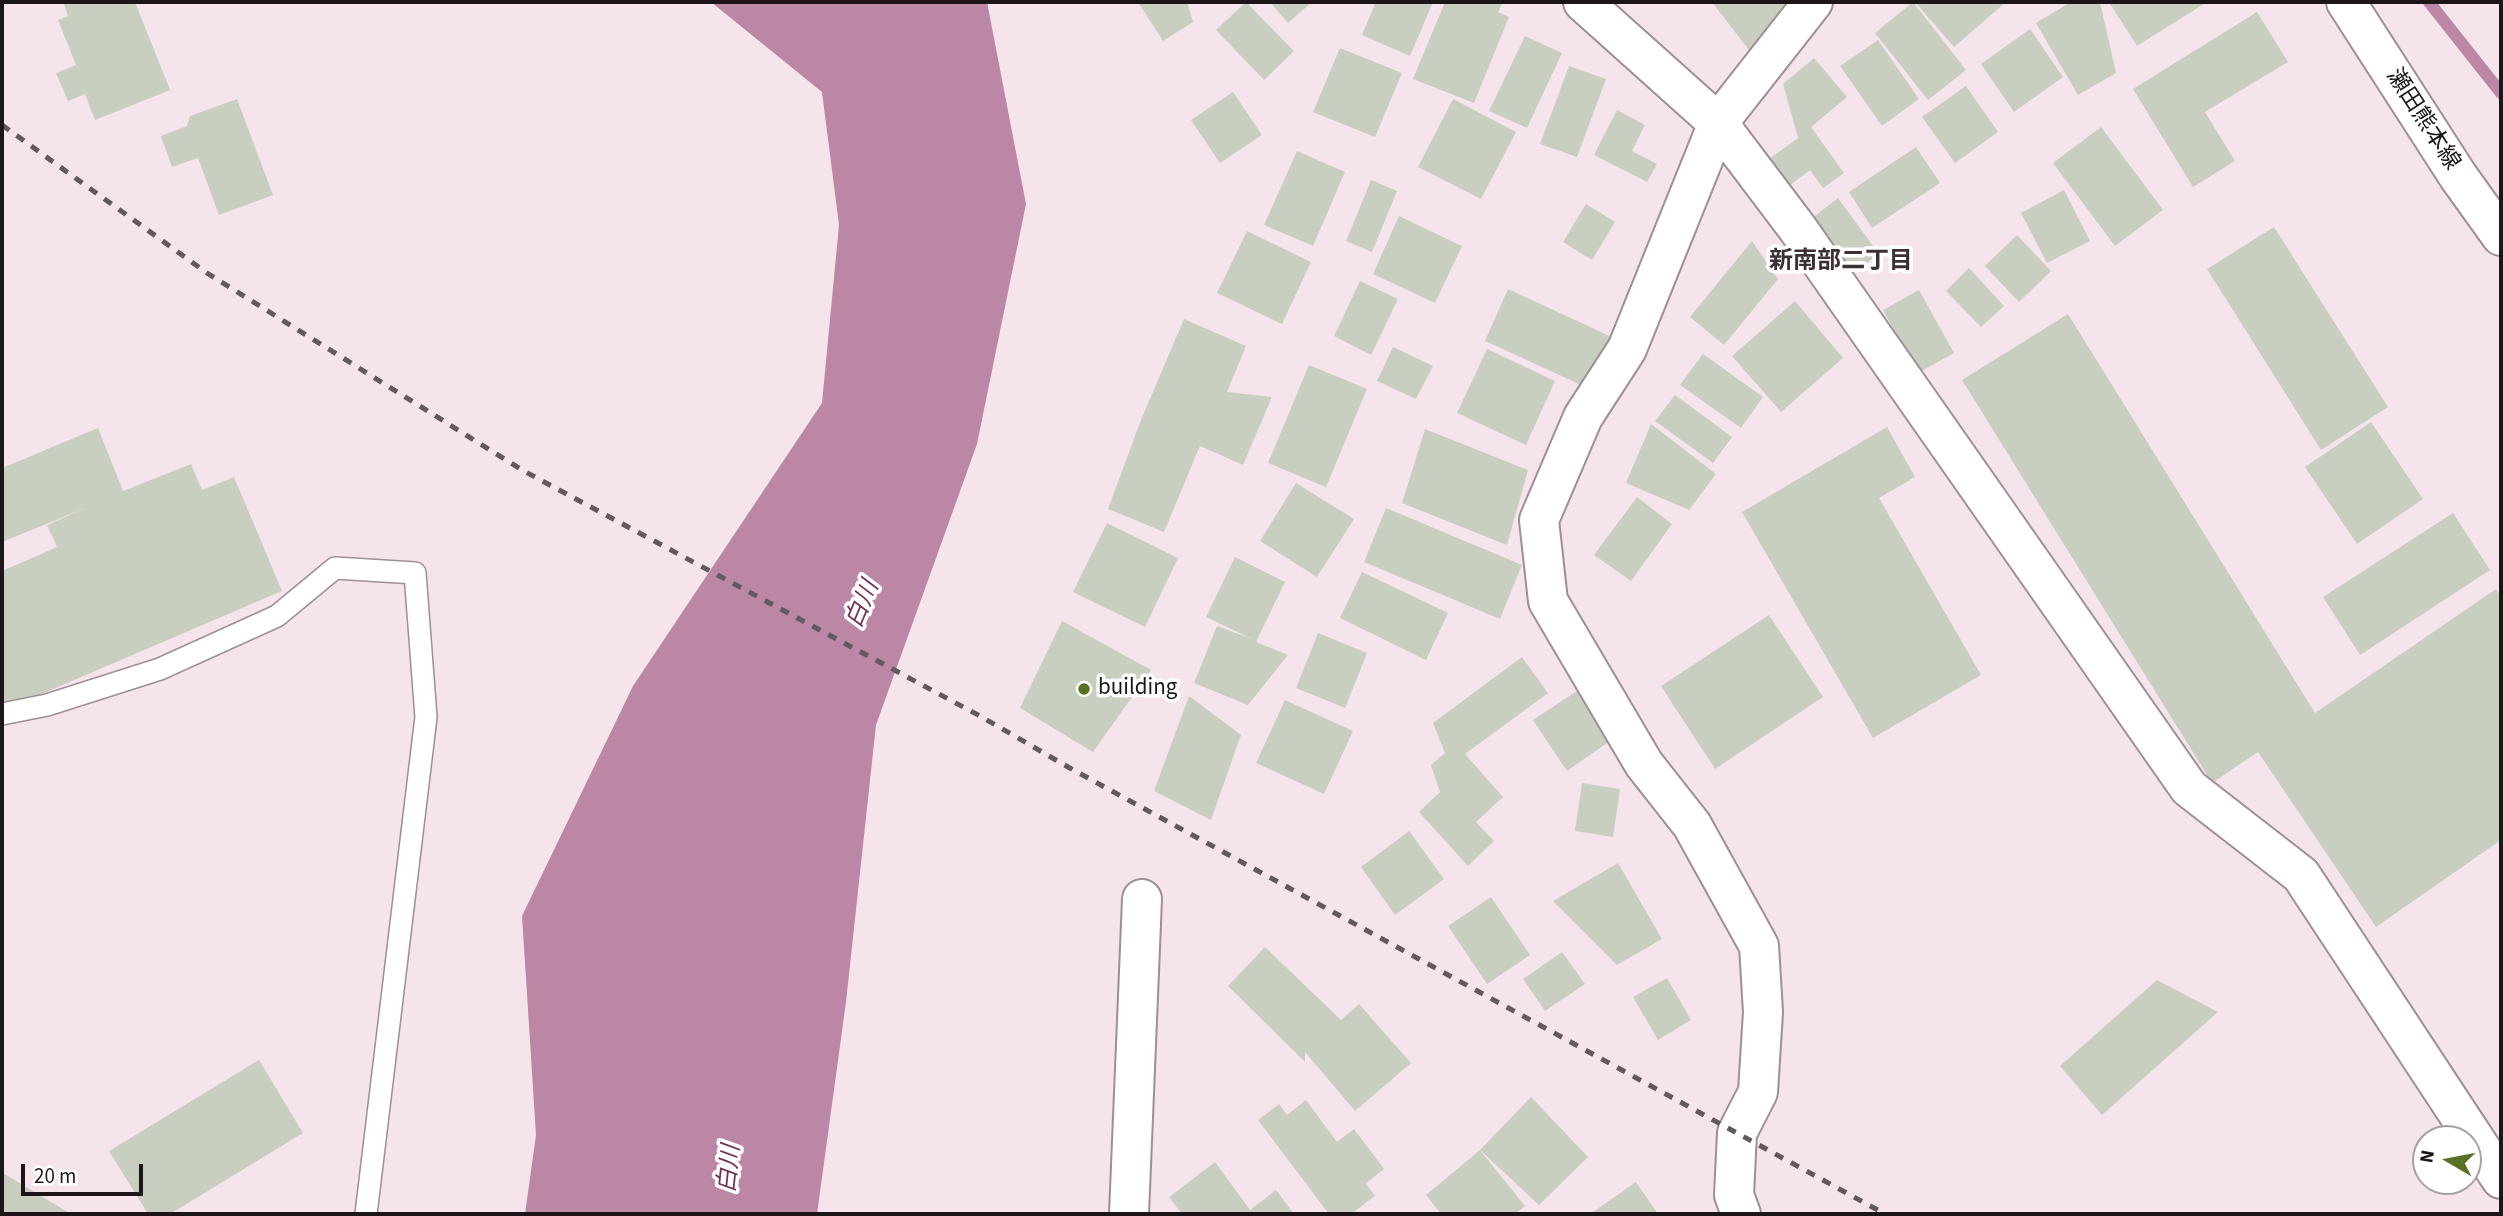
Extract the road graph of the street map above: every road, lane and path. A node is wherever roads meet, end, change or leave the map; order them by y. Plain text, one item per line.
1 (1583, 2) edge
2 (1813, 2) edge
3 (2346, 2) edge
4 (1718, 123) junction
5 (2501, 236) edge
6 (2, 714) edge
7 (1142, 899) dead end
8 (2501, 1179) edge
9 (366, 1214) edge
10 (1129, 1214) edge
11 (1741, 1214) edge

1 - 4 street
2 - 4 street
3 - 5 street, 瀬田熊本線
4 - 8 street
4 - 11 street
6 - 9 lane
7 - 10 street

